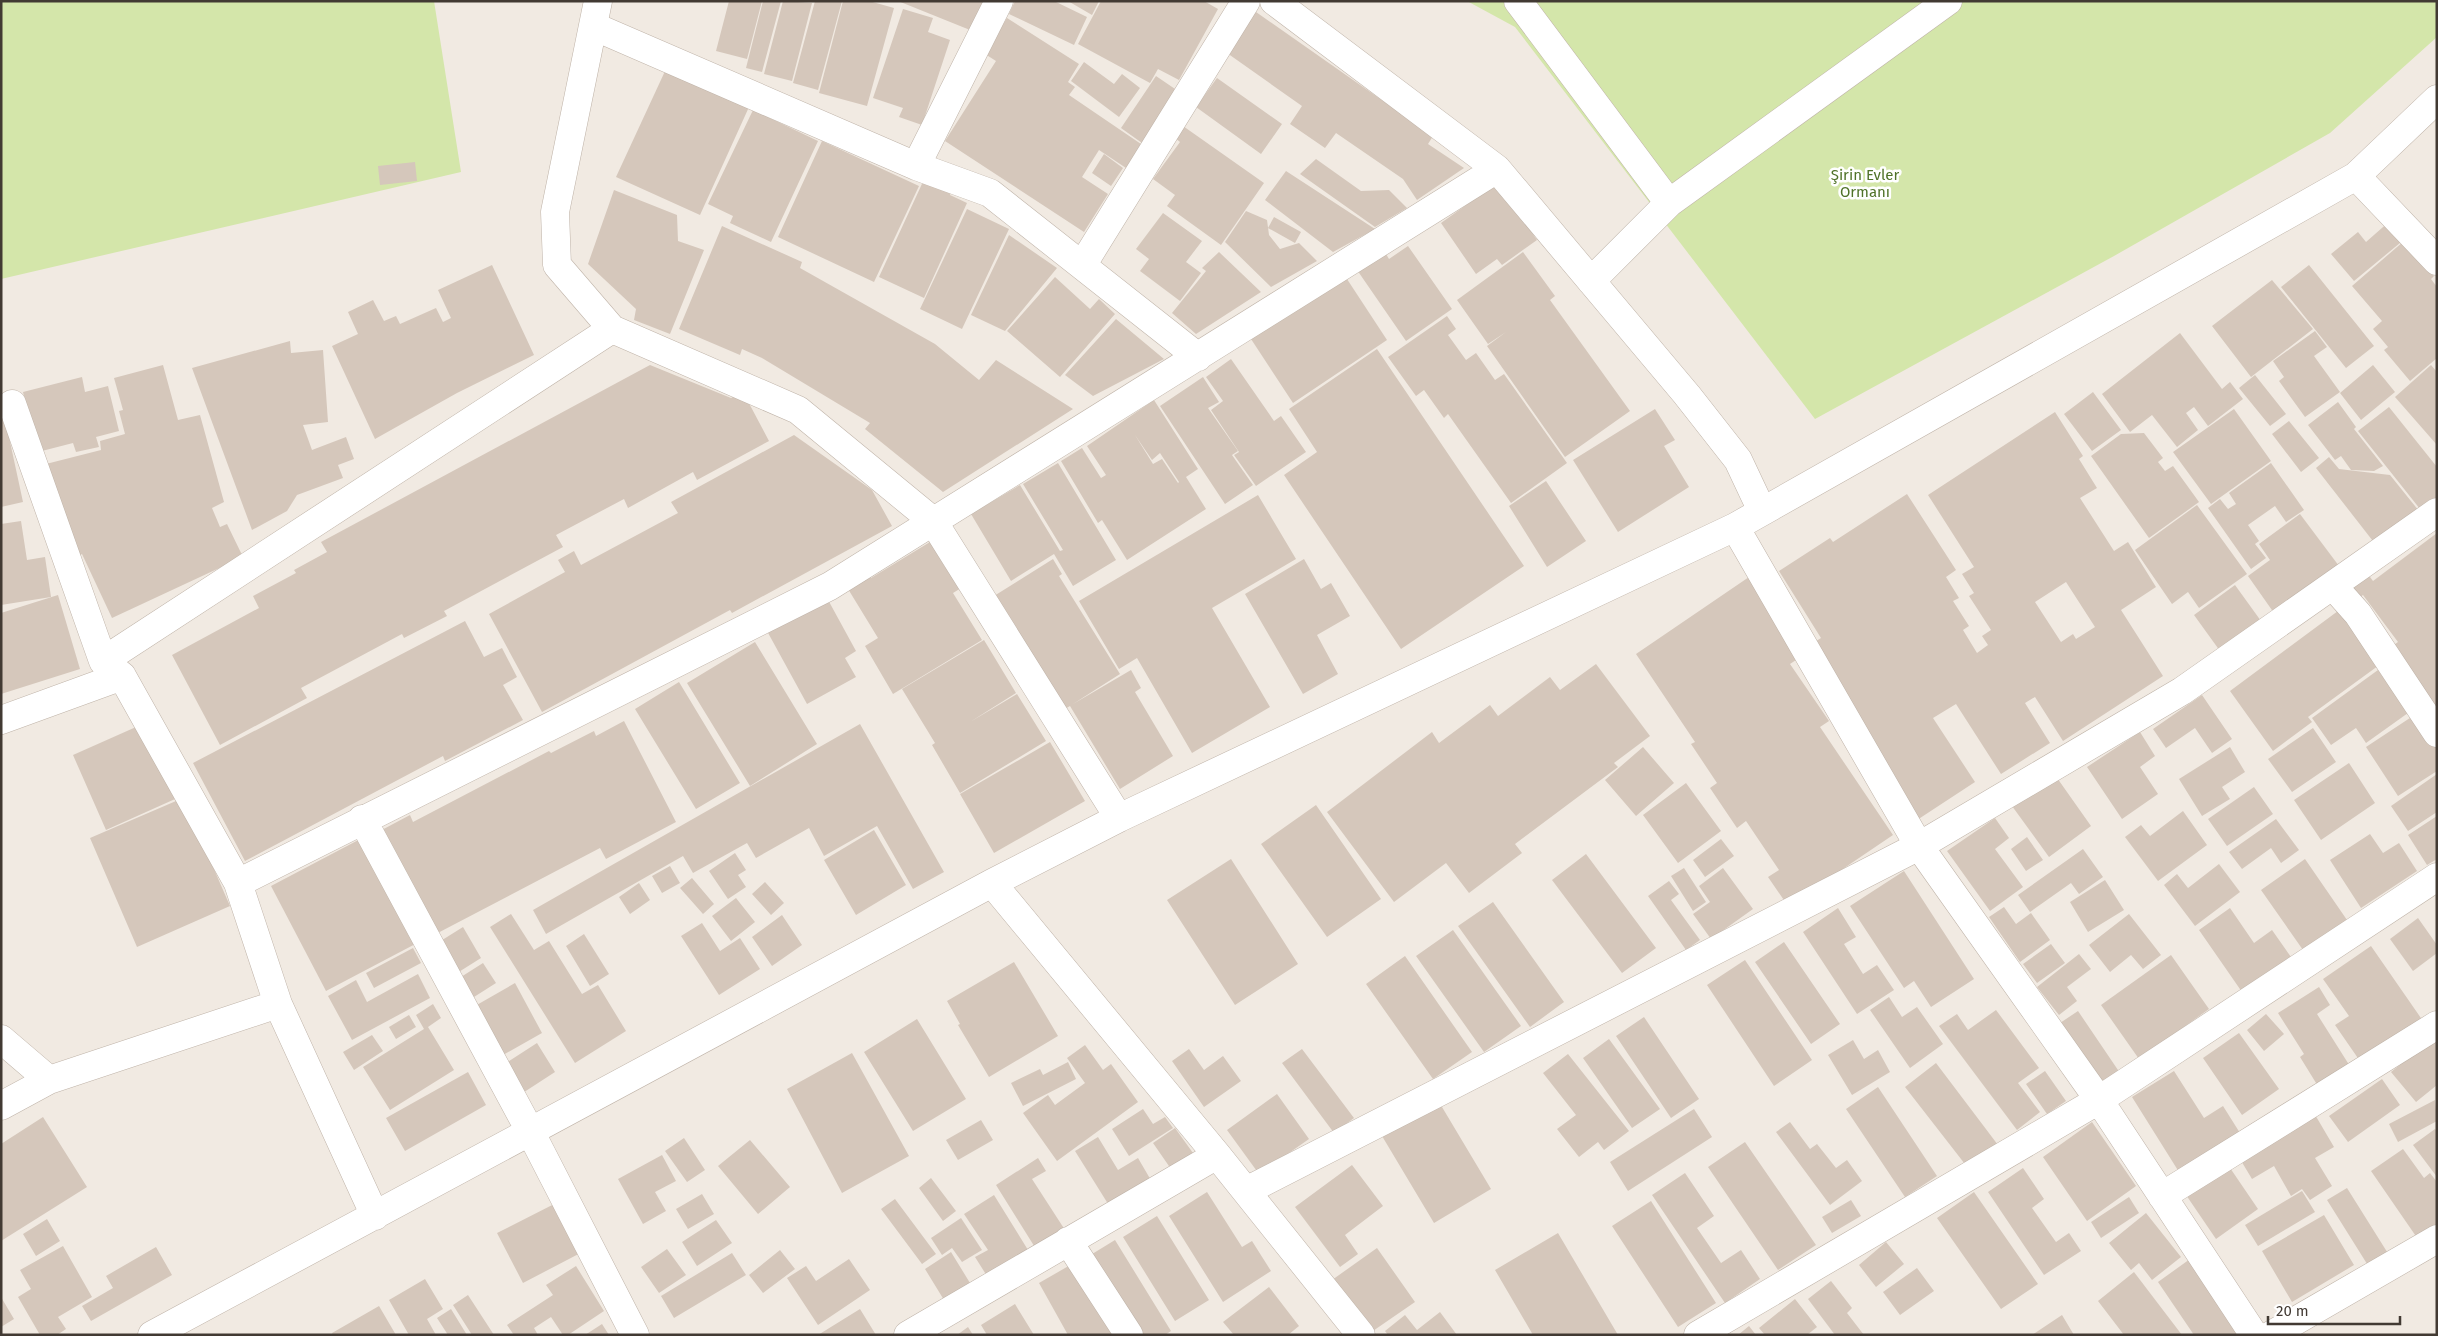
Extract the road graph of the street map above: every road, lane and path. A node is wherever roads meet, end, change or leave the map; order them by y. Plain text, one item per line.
1 (999, 1) edge
2 (1246, 1) edge
3 (1274, 1) edge
4 (1518, 1) edge
5 (1948, 1) edge
6 (595, 14) edge
7 (2437, 99) edge
8 (916, 166) junction
9 (1497, 169) junction
10 (2356, 176) junction
11 (1669, 203) junction
12 (2437, 261) edge
13 (1083, 264) junction
14 (1591, 281) junction
15 (612, 329) junction
16 (1198, 357) junction
17 (12, 404) dead end
18 (1762, 511) junction
19 (2437, 512) edge
20 (933, 521) junction
21 (1734, 527) junction
22 (2333, 586) junction
23 (113, 668) junction
24 (1, 720) edge
25 (2437, 733) edge
26 (1119, 818) junction
27 (362, 819) junction
28 (1919, 846) junction
29 (2437, 877) edge
30 (238, 883) junction
31 (992, 883) junction
32 (278, 1004) junction
33 (2437, 1024) edge
34 (1, 1039) edge
35 (49, 1080) junction
36 (2099, 1100) junction
37 (1, 1106) edge
38 (530, 1131) junction
39 (1217, 1155) junction
40 (1246, 1191) junction
41 (2162, 1196) junction
42 (374, 1216) junction
43 (2437, 1239) edge
44 (1068, 1241) junction
45 (152, 1335) edge
46 (635, 1335) edge
47 (908, 1335) edge
48 (1129, 1335) edge
49 (1361, 1335) edge
50 (1698, 1335) edge
51 (2254, 1335) edge
52 (2271, 1335) edge

1 - 8 street
2 - 13 street
3 - 9 street
4 - 11 street
5 - 11 street
6 - 8 street
6 - 15 street
7 - 10 street
8 - 13 street
9 - 14 street
9 - 16 street
10 - 12 street
10 - 18 street
11 - 14 street
13 - 16 street
14 - 18 street
15 - 20 street
15 - 23 street
16 - 20 street
17 - 23 street
18 - 21 street
19 - 22 street
20 - 26 street
20 - 27 street
21 - 26 street
21 - 28 street
22 - 25 street
22 - 28 street
23 - 24 street
23 - 30 street
26 - 31 street
27 - 30 street
27 - 38 street
28 - 36 street
28 - 40 street
29 - 36 street
30 - 32 street
31 - 38 street
31 - 39 street
32 - 35 street
32 - 42 street
33 - 41 street
34 - 35 street
35 - 37 street
36 - 41 street
36 - 50 street
38 - 42 street
38 - 46 street
39 - 40 street
39 - 44 street
40 - 49 street
41 - 51 street
42 - 45 street
43 - 52 street
44 - 47 street
44 - 48 street

